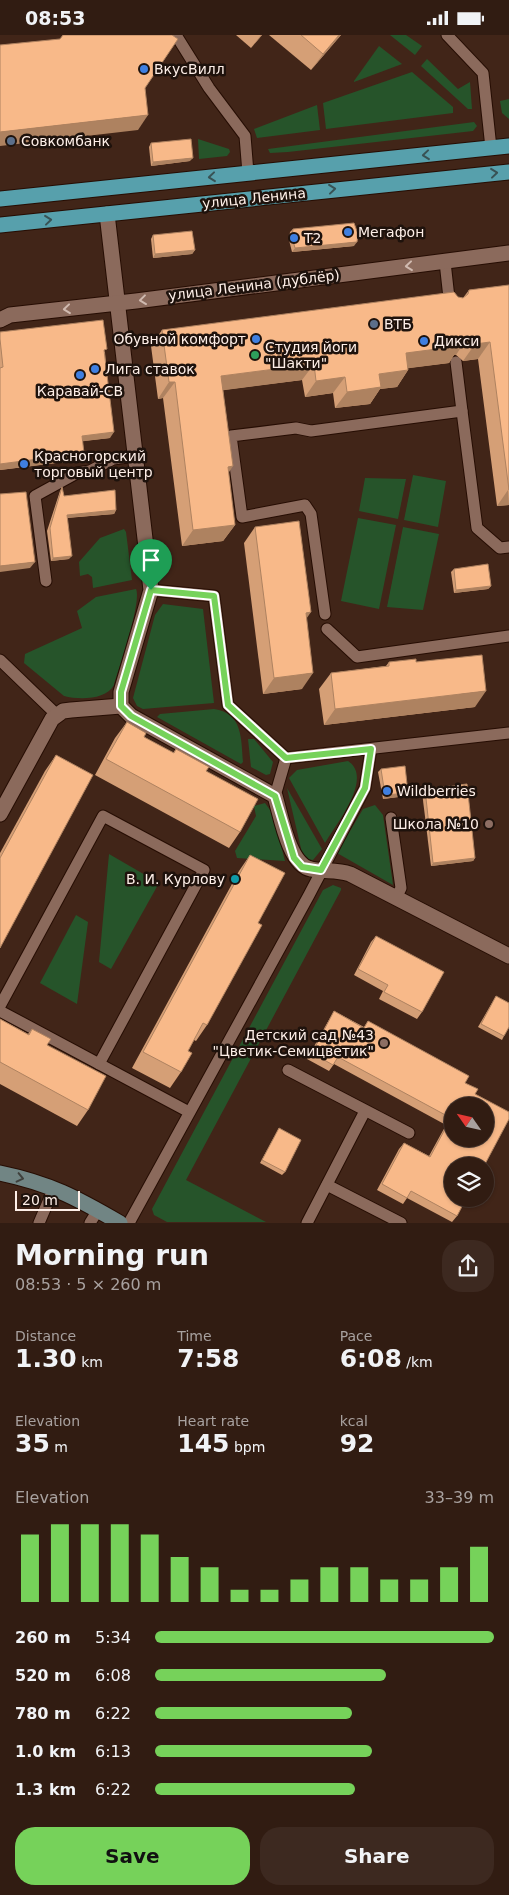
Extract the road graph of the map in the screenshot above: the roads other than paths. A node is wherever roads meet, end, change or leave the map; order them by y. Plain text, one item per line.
1 (176, 35) edge
2 (447, 35) edge
3 (509, 146) edge
4 (491, 148) junction
5 (509, 172) edge
6 (248, 173) junction
7 (0, 199) edge
8 (106, 214) junction
9 (0, 225) edge
10 (509, 253) edge
11 (445, 262) junction
12 (116, 303) junction
13 (450, 307) edge
14 (0, 320) edge
15 (456, 362) edge
16 (462, 411) junction
17 (134, 456) junction
18 (509, 547) edge
19 (46, 581) dead end
20 (151, 590) junction
21 (324, 614) dead end
22 (327, 629) dead end
23 (509, 637) edge
24 (0, 660) edge
25 (121, 706) junction
26 (58, 715) junction
27 (509, 733) edge
28 (371, 749) junction
29 (286, 758) junction
30 (275, 796) junction
31 (0, 814) edge
32 (391, 818) dead end
33 (321, 870) junction
34 (396, 897) junction
35 (509, 956) edge
36 (0, 1006) edge
37 (0, 1011) edge
38 (99, 1064) junction
39 (288, 1069) dead end
40 (365, 1111) junction
41 (189, 1112) junction
42 (409, 1133) dead end
43 (0, 1173) edge
44 (47, 1185) junction
45 (327, 1185) junction
46 (94, 1216) edge
47 (39, 1223) edge
48 (120, 1223) edge
49 (129, 1223) edge
50 (308, 1223) edge
51 (401, 1223) edge

1 - 6 lane
2 - 4 lane
3 - 4 main road, улица Ленина
4 -> 6 main road, улица Ленина
8 -> 5 main road, улица Ленина
6 -> 7 main road, улица Ленина
9 -> 8 main road, улица Ленина
8 - 12 street
10 - 11 street, улица Ленина (дублёр)
11 -> 12 street, улица Ленина (дублёр)
11 - 13 lane
12 -> 14 street, улица Ленина (дублёр)
12 - 17 street
15 - 16 lane
16 - 18 lane
16 - 21 lane
17 - 19 lane
17 - 20 street
20 - 25 street
20 - 29 lane
22 - 23 lane
24 - 26 lane
25 - 26 street
25 - 30 street
26 - 31 street
27 - 28 lane
28 - 29 lane
28 - 33 lane
29 - 30 lane
30 - 33 street
32 - 34 lane
33 - 34 street
33 - 41 lane
34 - 35 street
36 - 38 lane
37 - 38 lane
38 - 41 lane
39 - 40 lane
40 - 42 lane
40 - 45 lane
41 - 49 lane
43 -> 44 street
44 - 46 street
44 - 47 lane
45 - 50 lane
45 - 51 lane
46 - 48 street

